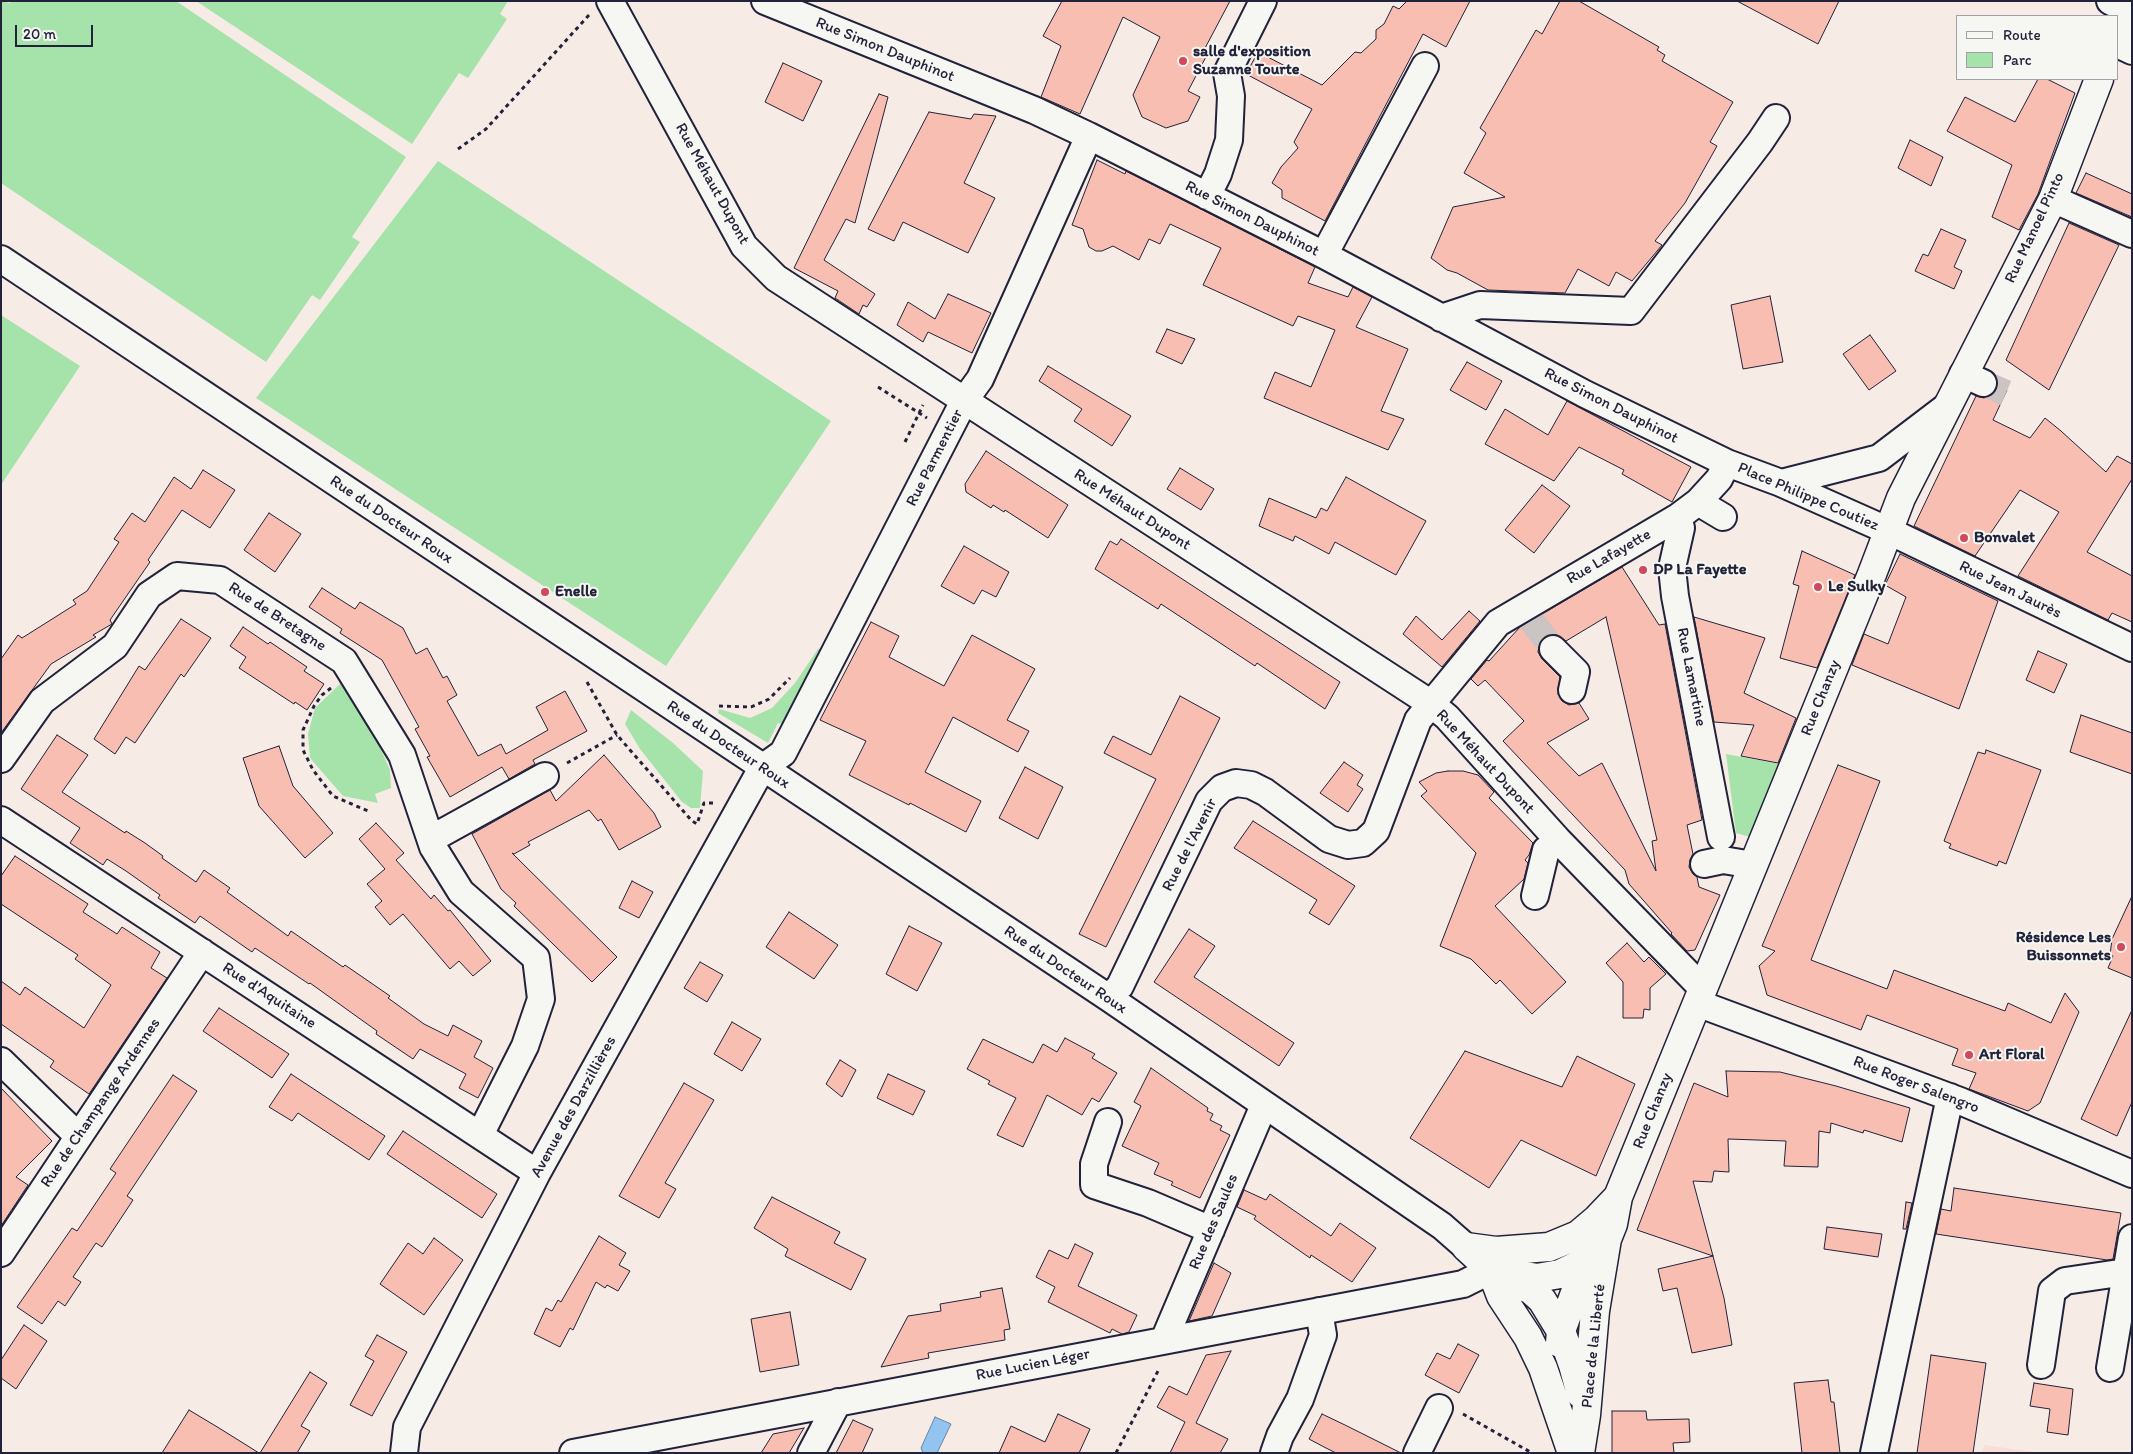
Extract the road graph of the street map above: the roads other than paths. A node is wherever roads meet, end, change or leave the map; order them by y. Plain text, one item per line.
1 (765, 1) edge
2 (1263, 1) edge
3 (2122, 4) edge
4 (601, 7) edge
5 (2118, 29) edge
6 (2118, 44) edge
7 (2132, 51) edge
8 (1425, 66) dead end
9 (2099, 80) edge
10 (1776, 118) dead end
11 (1089, 136) junction
12 (1207, 196) junction
13 (2053, 199) junction
14 (2132, 234) edge
15 (1324, 255) junction
16 (1, 259) edge
17 (1441, 318) junction
18 (964, 401) junction
19 (1946, 407) junction
20 (1727, 463) junction
21 (1781, 483) junction
22 (1688, 510) junction
23 (1723, 517) dead end
24 (1889, 531) junction
25 (2132, 648) edge
26 (1552, 649) tunnel mouth
27 (1572, 690) dead end
28 (1430, 703) junction
29 (1, 759) edge
30 (762, 768) junction
31 (545, 776) road end
32 (1, 820) edge
33 (1721, 837) dead end
34 (431, 839) junction
35 (1544, 851) junction
36 (1704, 864) dead end
37 (1753, 865) junction
38 (1535, 896) dead end
39 (202, 952) junction
40 (1700, 996) junction
41 (1108, 998) junction
42 (1, 1061) edge
43 (1950, 1097) junction
44 (1264, 1104) junction
45 (1108, 1122) dead end
46 (480, 1135) junction
47 (78, 1136) junction
48 (537, 1172) junction
49 (2132, 1174) edge
50 (1618, 1197) junction
51 (1211, 1230) junction
52 (2132, 1238) edge
53 (1459, 1241) junction
54 (1602, 1246) junction
55 (1, 1253) edge
56 (1491, 1270) junction
57 (2126, 1272) junction
58 (1319, 1311) junction
59 (1575, 1317) junction
60 (1164, 1340) junction
61 (2041, 1365) dead end
62 (2110, 1368) dead end
63 (838, 1402) junction
64 (1439, 1408) road end
65 (1558, 1414) junction
66 (1586, 1415) junction
67 (404, 1453) edge
68 (572, 1453) edge
69 (810, 1453) edge
70 (1274, 1453) edge
71 (1417, 1453) edge
72 (1572, 1453) edge
73 (1580, 1453) edge
74 (1874, 1453) edge

1 - 11 street, Rue Simon Dauphinot
2 - 12 street
3 - 5 main road
4 - 18 street, Rue Méhaut Dupont
6 - 7 street
8 - 15 street
9 - 13 main road, Rue Manoel Pinto
10 - 17 street
11 - 12 street, Rue Simon Dauphinot
11 - 18 street, Rue Parmentier
12 - 15 street, Rue Simon Dauphinot
13 - 14 street
13 - 19 main road, Rue Manoel Pinto
15 - 17 street, Rue Simon Dauphinot
16 - 30 street, Rue du Docteur Roux
17 - 20 street, Rue Simon Dauphinot
18 - 28 street, Rue Méhaut Dupont
18 - 30 street, Rue Parmentier
19 - 21 street
19 - 24 main road, Rue Manoel Pinto
20 - 21 street, Place Philippe Coutiez
20 - 22 street, Rue Lafayette
21 - 24 street, Place Philippe Coutiez
22 - 23 street
22 - 28 street, Rue Lafayette
22 - 33 street, Rue Lamartine
24 - 25 street, Rue Jean Jaurès
24 - 37 main road, Rue Chanzy
26 - 27 street
28 - 35 street, Rue Méhaut Dupont
28 - 41 street, Rue de l'Avenir
29 - 34 street, Rue de Bretagne
30 - 41 street, Rue du Docteur Roux
30 - 48 street, Avenue des Darzillières
31 - 34 street
32 - 39 street, Rue d'Aquitaine
34 - 46 street, Rue de Bretagne
35 - 38 street
35 - 40 street, Rue Méhaut Dupont
36 - 37 street
37 - 40 main road, Rue Chanzy
39 - 46 street, Rue d'Aquitaine
39 - 47 street, Rue de Champange Ardennes
40 - 43 street, Rue Roger Salengro
40 - 50 main road, Rue Chanzy
41 - 44 street, Rue du Docteur Roux
42 - 47 street
43 - 49 street, Rue Roger Salengro
43 - 74 street
44 - 51 street, Rue des Saules
44 - 53 street, Rue du Docteur Roux
45 - 51 street
46 - 48 street, Rue d'Aquitaine
47 - 55 street, Rue de Champange Ardennes
48 - 67 street, Avenue des Darzillières
50 - 53 main road
50 - 54 main road, Rue Chanzy
51 - 60 street, Rue des Saules
52 - 57 street
53 - 56 main road, Place de la Liberté
54 - 56 main road
54 - 59 main road, Place de la Liberté
56 - 58 street, Rue Lucien Léger
56 - 59 main road
56 - 65 main road, Place de la Liberté
57 - 61 street
57 - 62 street
58 - 60 street, Rue Lucien Léger
58 - 70 street
59 - 65 main road
59 - 66 main road, Place de la Liberté
59 - 66 main road
60 - 63 street, Rue Lucien Léger
63 - 68 street, Rue Lucien Léger
63 - 69 street
64 - 71 street
65 - 72 main road, Place de la Liberté
66 - 73 main road, Place de la Liberté

